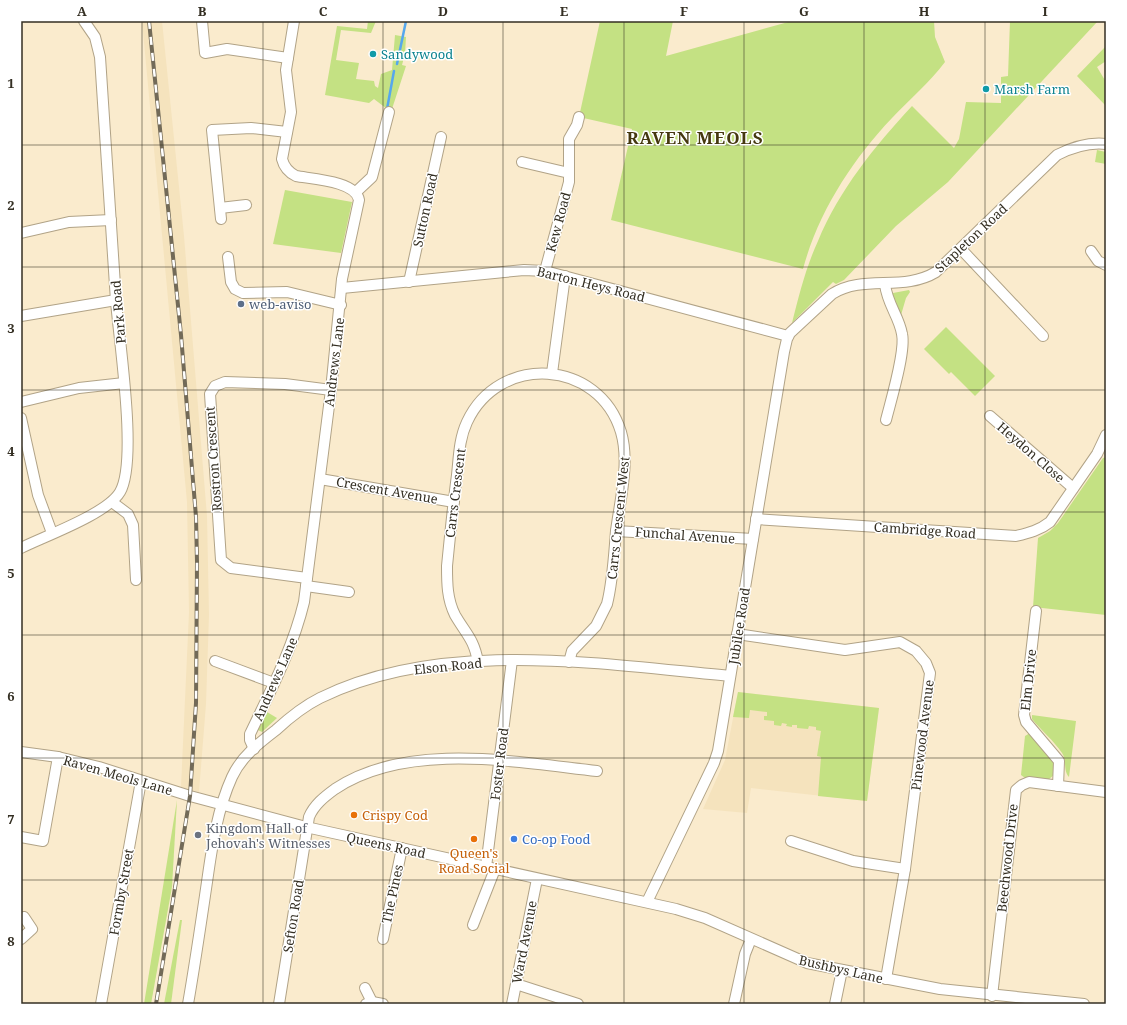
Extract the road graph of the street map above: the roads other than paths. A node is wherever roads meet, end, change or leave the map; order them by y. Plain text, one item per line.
1 (84, 21) edge
2 (202, 21) edge
3 (294, 21) edge
4 (288, 58) junction
5 (389, 112) dead end
6 (579, 117) dead end
7 (287, 132) junction
8 (441, 137) dead end
9 (1106, 144) edge
10 (522, 162) dead end
11 (569, 173) junction
12 (356, 192) junction
13 (246, 205) dead end
14 (220, 208) junction
15 (221, 219) dead end
16 (111, 220) junction
17 (21, 233) edge
18 (961, 249) junction
19 (1091, 251) dead end
20 (228, 257) dead end
21 (1106, 265) edge
22 (545, 271) junction
23 (565, 276) junction
24 (409, 282) junction
25 (885, 284) junction
26 (342, 288) junction
27 (116, 300) junction
28 (340, 305) junction
29 (21, 316) edge
30 (788, 336) junction
31 (1043, 336) dead end
32 (552, 373) junction
33 (124, 383) junction
34 (330, 390) junction
35 (21, 402) edge
36 (990, 416) dead end
37 (21, 418) edge
38 (886, 420) dead end
39 (1106, 435) edge
40 (1103, 447) edge
41 (320, 479) junction
42 (1072, 488) junction
43 (112, 502) junction
44 (454, 502) junction
45 (756, 519) junction
46 (616, 531) junction
47 (52, 533) junction
48 (753, 539) junction
49 (21, 548) edge
50 (136, 580) dead end
51 (307, 582) junction
52 (349, 592) dead end
53 (1036, 611) dead end
54 (738, 634) junction
55 (512, 660) junction
56 (215, 661) dead end
57 (478, 662) junction
58 (569, 662) junction
59 (730, 676) junction
60 (274, 683) junction
61 (254, 748) junction
62 (21, 752) edge
63 (58, 757) junction
64 (500, 761) junction
65 (597, 771) dead end
66 (141, 781) junction
67 (1058, 786) junction
68 (1106, 792) edge
69 (190, 796) joint
70 (221, 805) junction
71 (306, 827) junction
72 (21, 837) edge
73 (791, 841) dead end
74 (402, 848) junction
75 (491, 868) junction
76 (905, 869) junction
77 (537, 879) junction
78 (647, 902) junction
79 (24, 917) dead end
80 (473, 925) dead end
81 (21, 939) edge
82 (383, 939) dead end
83 (751, 939) junction
84 (842, 970) junction
85 (886, 979) junction
86 (516, 984) junction
87 (365, 988) dead end
88 (992, 996) junction
89 (369, 1003) edge
90 (101, 1004) edge
91 (188, 1004) edge
92 (279, 1004) edge
93 (383, 1004) edge
94 (512, 1004) edge
95 (578, 1004) edge
96 (734, 1004) edge
97 (835, 1004) edge
98 (1084, 1004) edge

1 - 16 street, Park Road
2 - 4 street
3 - 4 street
4 - 7 street
5 - 12 street
6 - 11 street, Kew Road
7 - 12 street
7 - 14 street
8 - 24 street, Sutton Road
9 - 18 street, Stapleton Road
10 - 11 street, Kew Road
11 - 22 street, Kew Road
12 - 26 street, Andrews Lane
13 - 14 street
14 - 15 street
16 - 17 street
16 - 27 street, Park Road
18 - 25 street, Stapleton Road
18 - 31 street
19 - 21 street
20 - 28 street
22 - 23 street, Barton Heys Road
22 - 24 street, Barton Heys Road
23 - 30 street, Barton Heys Road
23 - 32 street
24 - 26 street, Barton Heys Road
25 - 30 street, Stapleton Road
25 - 38 street
26 - 28 street, Andrews Lane
27 - 29 street
27 - 33 street, Park Road
28 - 34 street, Andrews Lane
30 - 45 street, Jubilee Road
32 - 44 street, Carrs Crescent
32 - 46 street, Carrs Crescent West
33 - 35 street
33 - 43 street, Park Road
34 - 41 street, Andrews Lane
34 - 51 street, Rostron Crescent
36 - 42 street, Heydon Close
37 - 47 street
39 - 40 street
40 - 42 street
41 - 44 street, Crescent Avenue
41 - 51 street, Andrews Lane
42 - 45 street, Cambridge Road
43 - 47 street
43 - 50 street
44 - 57 street, Carrs Crescent
45 - 48 street, Jubilee Road
46 - 48 street, Funchal Avenue
46 - 58 street, Carrs Crescent West
47 - 49 street
48 - 54 street, Jubilee Road
51 - 52 street
51 - 60 street, Andrews Lane
53 - 67 street, Elm Drive
54 - 59 street, Jubilee Road
54 - 76 street, Pinewood Avenue
55 - 57 street, Elson Road
55 - 58 street, Elson Road
55 - 64 street, Foster Road
56 - 60 street
57 - 61 street, Elson Road
58 - 59 street, Elson Road
59 - 78 street, Jubilee Road
60 - 61 street, Andrews Lane
61 - 70 street, Elson Road
62 - 63 street, Raven Meols Lane
63 - 66 street, Raven Meols Lane
63 - 72 street
64 - 65 street, Sefton Road
64 - 71 street, Sefton Road
64 - 75 street, Foster Road
66 - 69 street, Raven Meols Lane
66 - 90 street, Formby Street
67 - 68 street, Beechwood Drive
67 - 88 street, Beechwood Drive
69 - 70 street, Queens Road
70 - 71 street, Queens Road
70 - 91 street
71 - 74 street, Queens Road
71 - 92 street, Sefton Road
73 - 76 street
74 - 75 street, Queens Road
74 - 82 street, The Pines
75 - 77 street, Queens Road
75 - 80 street, Foster Road
76 - 85 street, Pinewood Avenue
77 - 78 street, Bushbys Lane
77 - 86 street, Ward Avenue
78 - 83 street, Bushbys Lane
79 - 81 street
83 - 84 street, Bushbys Lane
83 - 96 street
84 - 85 street, Bushbys Lane
84 - 97 street
85 - 88 street, Bushbys Lane
86 - 94 street, Ward Avenue
86 - 95 street
87 - 89 street
88 - 98 street, Bushbys Lane
89 - 93 street

